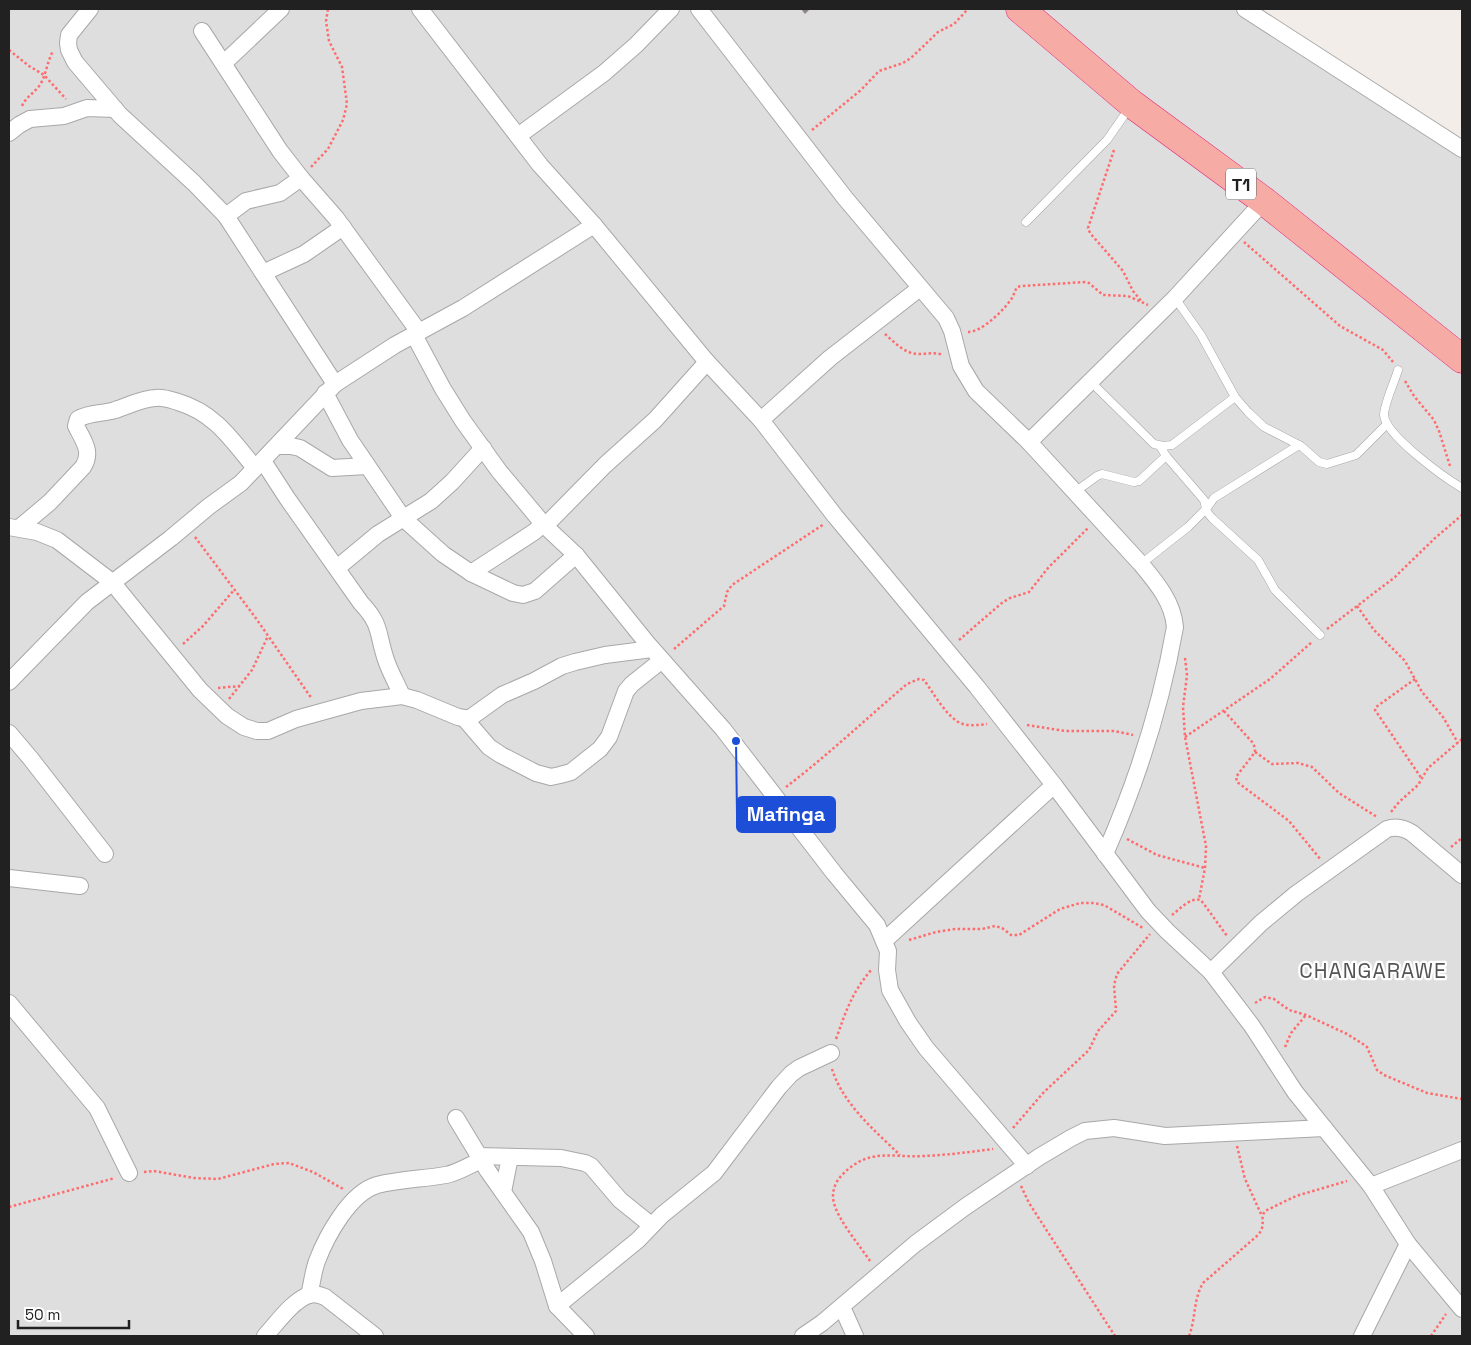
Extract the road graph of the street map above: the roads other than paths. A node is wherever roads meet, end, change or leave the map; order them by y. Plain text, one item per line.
1 (90, 9) edge
2 (281, 9) edge
3 (420, 9) edge
4 (671, 9) edge
5 (699, 9) edge
6 (1020, 9) edge
7 (1245, 9) edge
8 (202, 31) dead end
9 (224, 63) junction
10 (1132, 104) junction
11 (115, 109) junction
12 (10, 132) edge
13 (518, 136) junction
14 (1462, 149) edge
15 (301, 178) junction
16 (1264, 201) junction
17 (226, 216) junction
18 (1026, 222) dead end
19 (594, 225) junction
20 (343, 227) junction
21 (263, 273) junction
22 (920, 288) junction
23 (1175, 298) junction
24 (417, 333) junction
25 (1462, 359) edge
26 (707, 362) junction
27 (1398, 370) road end
28 (1090, 381) junction
29 (330, 389) junction
30 (1235, 397) junction
31 (761, 420) junction
32 (1387, 424) junction
33 (1029, 442) junction
34 (1299, 445) junction
35 (277, 446) junction
36 (1160, 446) junction
37 (483, 448) junction
38 (1166, 456) junction
39 (259, 464) junction
40 (367, 466) junction
41 (1462, 488) edge
42 (1075, 492) junction
43 (1206, 509) junction
44 (403, 518) junction
45 (544, 525) junction
46 (14, 527) edge
47 (576, 555) junction
48 (1141, 564) junction
49 (337, 568) junction
50 (471, 573) junction
51 (112, 582) junction
52 (1320, 635) dead end
53 (657, 654) junction
54 (9, 682) edge
55 (402, 696) junction
56 (464, 718) junction
57 (9, 734) edge
58 (1054, 785) junction
59 (105, 854) dead end
60 (1105, 854) junction
61 (1462, 875) edge
62 (9, 878) edge
63 (80, 886) dead end
64 (886, 945) junction
65 (1211, 972) junction
66 (9, 1004) edge
67 (831, 1053) road end
68 (456, 1118) dead end
69 (1324, 1128) junction
70 (1462, 1150) edge
71 (510, 1157) junction
72 (480, 1158) junction
73 (1021, 1169) junction
74 (129, 1173) road end
75 (1367, 1182) junction
76 (503, 1192) junction
77 (651, 1225) junction
78 (1408, 1244) junction
79 (309, 1295) junction
80 (1459, 1305) edge
81 (556, 1306) junction
82 (842, 1307) junction
83 (265, 1336) edge
84 (375, 1336) edge
85 (586, 1336) edge
86 (803, 1336) edge
87 (855, 1336) edge
88 (1362, 1336) edge

1 - 11 street
2 - 9 street
3 - 13 street
4 - 13 street
5 - 22 street
6 - 10 highway, T1
7 - 14 street
8 - 9 street
9 - 15 street
10 - 16 highway, T1
10 - 18 lane
11 - 12 street
11 - 17 street
13 - 19 street
15 - 17 street
15 - 20 street
16 - 23 street
16 - 25 highway, T1
17 - 21 street
19 - 24 street
19 - 26 street
20 - 21 street
20 - 24 street
21 - 29 street
22 - 31 street
22 - 33 street
23 - 28 street
23 - 30 lane
24 - 29 street
24 - 37 street
26 - 31 street
26 - 45 street
27 - 32 lane
28 - 33 street
28 - 36 lane
29 - 35 street
29 - 40 street
30 - 34 lane
30 - 36 lane
31 - 58 street
32 - 34 lane
32 - 41 lane
33 - 42 street
34 - 43 lane
35 - 39 street
35 - 40 street
36 - 38 lane
37 - 44 street
37 - 45 street
38 - 42 lane
38 - 43 lane
39 - 46 street
39 - 49 street
39 - 51 street
40 - 44 street
42 - 48 street
43 - 48 lane
43 - 52 lane
44 - 49 street
44 - 50 street
45 - 47 street
45 - 50 street
46 - 51 street
47 - 50 street
47 - 53 street
48 - 60 street
49 - 55 street
51 - 54 street
51 - 55 street
53 - 56 street
53 - 56 street
53 - 64 street
55 - 56 street
57 - 59 street
58 - 60 street
58 - 64 street
60 - 65 street
61 - 65 street
62 - 63 street
64 - 73 street
65 - 69 street
66 - 74 street
67 - 77 street
68 - 72 street
69 - 73 street
69 - 75 street
70 - 75 street
71 - 72 street
71 - 76 street
71 - 77 street
72 - 76 street
72 - 79 street
73 - 82 street
75 - 78 street
76 - 81 street
77 - 81 street
78 - 80 street
78 - 88 street
79 - 83 street
79 - 84 street
81 - 85 street
82 - 86 street
82 - 87 street

